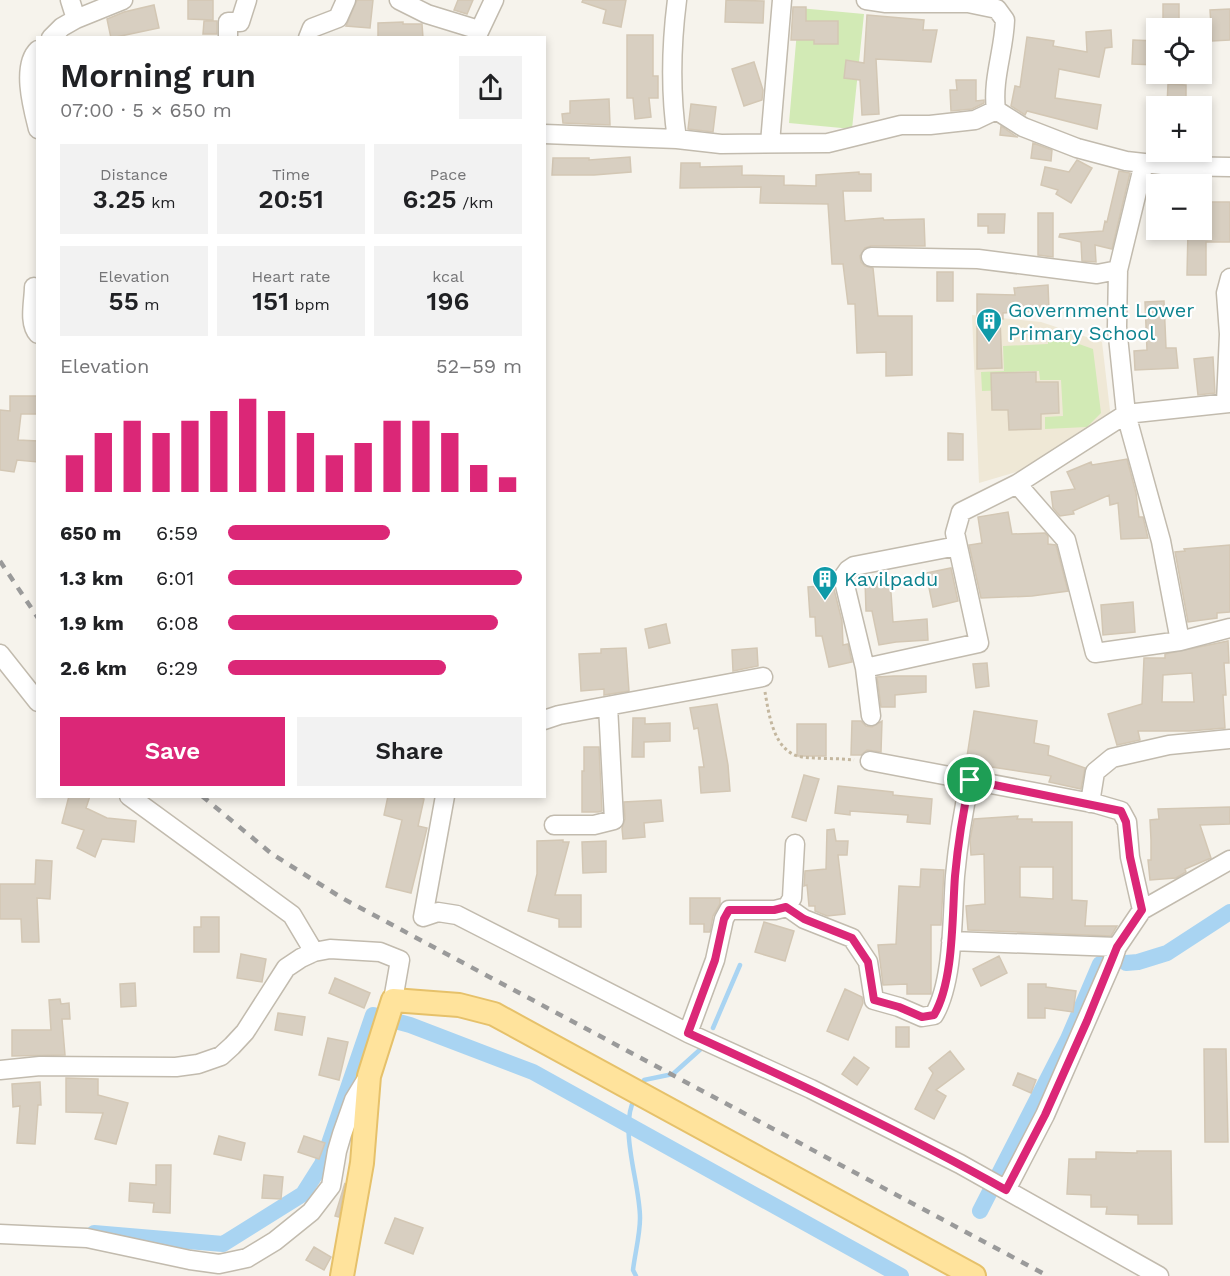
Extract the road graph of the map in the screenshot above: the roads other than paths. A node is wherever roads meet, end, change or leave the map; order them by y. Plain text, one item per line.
1 (70, 0) edge
2 (123, 0) edge
3 (247, 0) edge
4 (346, 0) edge
5 (399, 0) edge
6 (494, 0) edge
7 (677, 0) edge
8 (782, 0) edge
9 (866, 0) edge
10 (997, 5) edge
11 (427, 7) edge
12 (76, 19) junction
13 (477, 34) edge
14 (53, 36) edge
15 (228, 36) edge
16 (309, 36) edge
17 (36, 52) edge
18 (996, 110) junction
19 (36, 120) edge
20 (546, 134) edge
21 (677, 139) junction
22 (770, 144) junction
23 (1144, 163) junction
24 (1230, 167) edge
25 (871, 257) dead end
26 (1118, 270) junction
27 (1230, 278) edge
28 (34, 287) dead end
29 (36, 332) edge
30 (1228, 403) edge
31 (1126, 414) junction
32 (1017, 484) junction
33 (957, 546) junction
34 (1230, 628) edge
35 (1180, 641) junction
36 (0, 654) edge
37 (865, 669) junction
38 (763, 676) road end
39 (36, 699) edge
40 (608, 706) junction
41 (871, 716) dead end
42 (546, 719) edge
43 (1230, 739) edge
44 (870, 761) road end
45 (970, 780) junction
46 (132, 798) edge
47 (445, 798) edge
48 (1090, 803) junction
49 (554, 825) dead end
50 (795, 844) dead end
51 (1230, 860) edge
52 (786, 907) junction
53 (1142, 910) junction
54 (951, 940) junction
55 (314, 952) junction
56 (1115, 955) junction
57 (393, 1000) junction
58 (688, 1033) junction
59 (0, 1070) edge
60 (369, 1076) junction
61 (1006, 1190) junction
62 (0, 1234) edge
63 (342, 1276) edge
64 (974, 1276) edge
65 (1160, 1276) edge

1 - 12 street
2 - 12 street
3 - 15 street
4 - 16 street
5 - 11 street
6 - 13 street
7 - 21 street
8 - 22 street
9 - 10 street
10 - 18 street
11 - 13 street
12 - 14 street
17 - 19 street
18 - 22 street
18 - 23 street
20 - 21 street
21 - 22 street
23 - 24 street
23 - 26 street
25 - 26 street
26 - 31 street
27 - 30 street
28 - 29 street
30 - 31 street
31 - 32 street
31 - 35 street
32 - 33 street
32 - 35 street
33 - 37 street
33 - 37 street
34 - 35 street
36 - 39 street
37 - 41 street
38 - 40 street
40 - 42 street
40 - 49 street
43 - 48 street
44 - 45 street
45 - 48 street
45 - 54 street
46 - 55 street
47 - 58 street
48 - 53 street
50 - 52 street
51 - 53 street
52 - 54 street
52 - 58 street
53 - 56 street
54 - 56 street
55 - 57 street
55 - 59 street
56 - 61 street
57 - 60 main road
57 - 64 main road
58 - 61 street
60 - 62 street
60 - 63 main road
61 - 65 street

